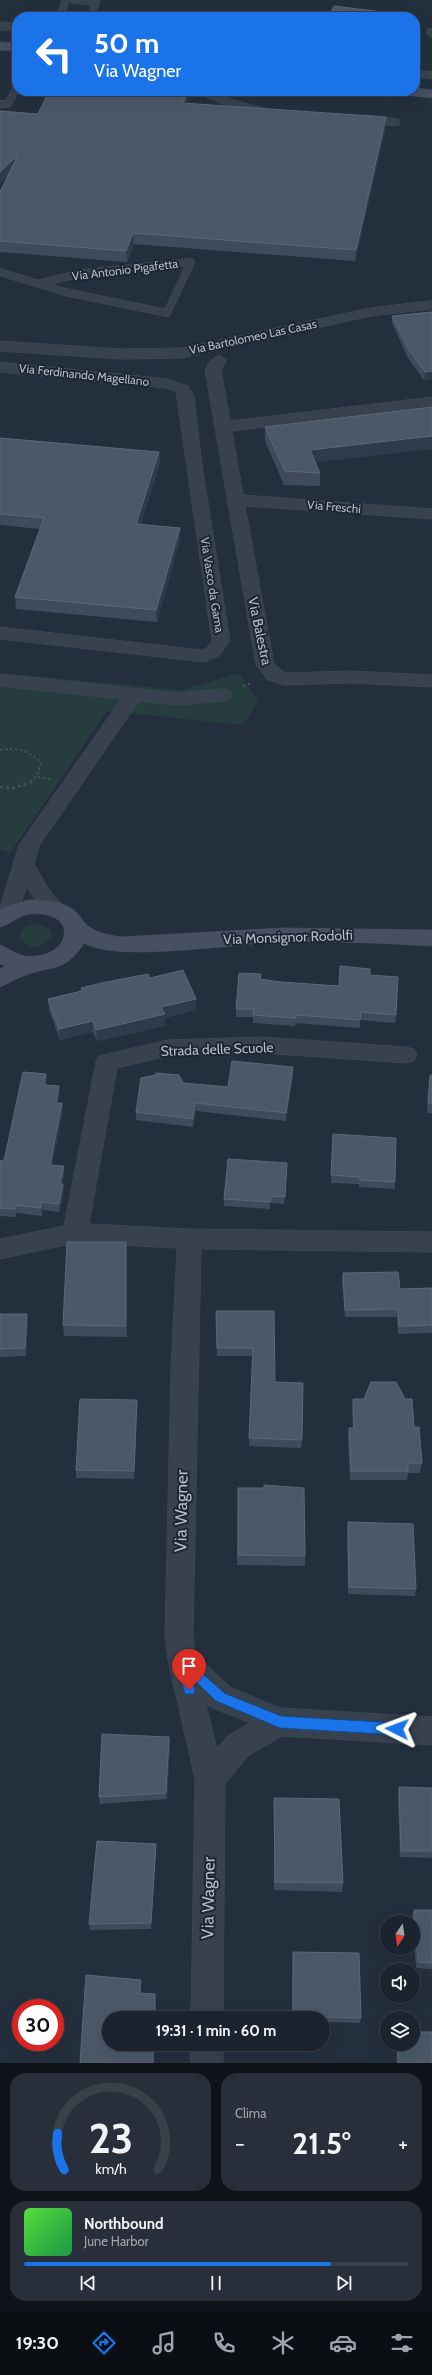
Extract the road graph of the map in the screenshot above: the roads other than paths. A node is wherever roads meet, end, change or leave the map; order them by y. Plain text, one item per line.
1 (66, 0) edge
2 (74, 0) edge
3 (62, 12) edge
4 (93, 12) edge
5 (0, 26) edge
6 (12, 26) edge
7 (0, 46) edge
8 (12, 47) edge
9 (420, 74) edge
10 (432, 75) edge
11 (420, 93) edge
12 (432, 94) edge
13 (12, 96) edge
14 (213, 96) edge
15 (0, 104) edge
16 (272, 114) edge
17 (365, 121) edge
18 (396, 122) dead end
19 (0, 272) edge
20 (41, 283) junction
21 (432, 305) edge
22 (0, 346) edge
23 (220, 360) dead end
24 (0, 367) edge
25 (168, 384) joint
26 (432, 402) edge
27 (223, 427) junction
28 (236, 500) junction
29 (432, 514) edge
30 (0, 633) edge
31 (0, 680) edge
32 (432, 681) edge
33 (223, 695) road end
34 (129, 702) junction
35 (23, 864) junction
36 (55, 908) junction
37 (3, 917) edge
38 (76, 928) junction
39 (432, 938) edge
40 (144, 945) junction
41 (0, 953) edge
42 (65, 954) junction
43 (36, 964) junction
44 (0, 979) edge
45 (406, 1055) dead end
46 (75, 1233) junction
47 (189, 1239) junction
48 (432, 1242) edge
49 (0, 1249) edge
50 (182, 1660) junction
51 (280, 1722) junction
52 (429, 1731) edge
53 (210, 1779) junction
54 (207, 2011) edge
55 (207, 2051) edge
56 (207, 2063) edge

1 - 3 lane
2 - 4 lane
5 - 6 street
7 - 8 street
9 - 10 lane
11 - 12 street
13 - 15 lane
14 - 16 lane
17 - 18 lane
19 - 20 lane, Via Antonio Pigafetta
20 - 20 lane, Via Antonio Pigafetta
21 - 22 street, Via Bartolomeo Las Casas
23 - 27 street, Via Balestra
24 - 25 street, Via Ferdinando Magellano
25 - 30 street, Via Vasco da Gama
26 - 27 street
27 - 28 street, Via Balestra
28 - 29 street, Via Freschi
28 - 32 street, Via Balestra
31 - 34 street
33 - 34 street
34 - 35 street
35 - 36 street
35 - 37 street
36 - 37 street
36 - 38 street, Via Monsignor Rodolfi
38 - 40 street, Via Monsignor Rodolfi
38 - 42 street
39 - 40 street, Via Monsignor Rodolfi
40 - 42 street, Via Monsignor Rodolfi
41 - 43 street, Via Monsignor Rodolfi
42 - 43 street, Via Monsignor Rodolfi
43 - 44 street, Via Monsignor Rodolfi
45 - 46 street, Strada delle Scuole
46 - 47 street
46 - 49 street
47 - 48 street
47 - 50 street, Via Wagner
50 - 51 street
50 - 53 street, Via Wagner
51 - 52 street
51 - 53 street
53 - 54 street, Via Wagner
55 - 56 street

